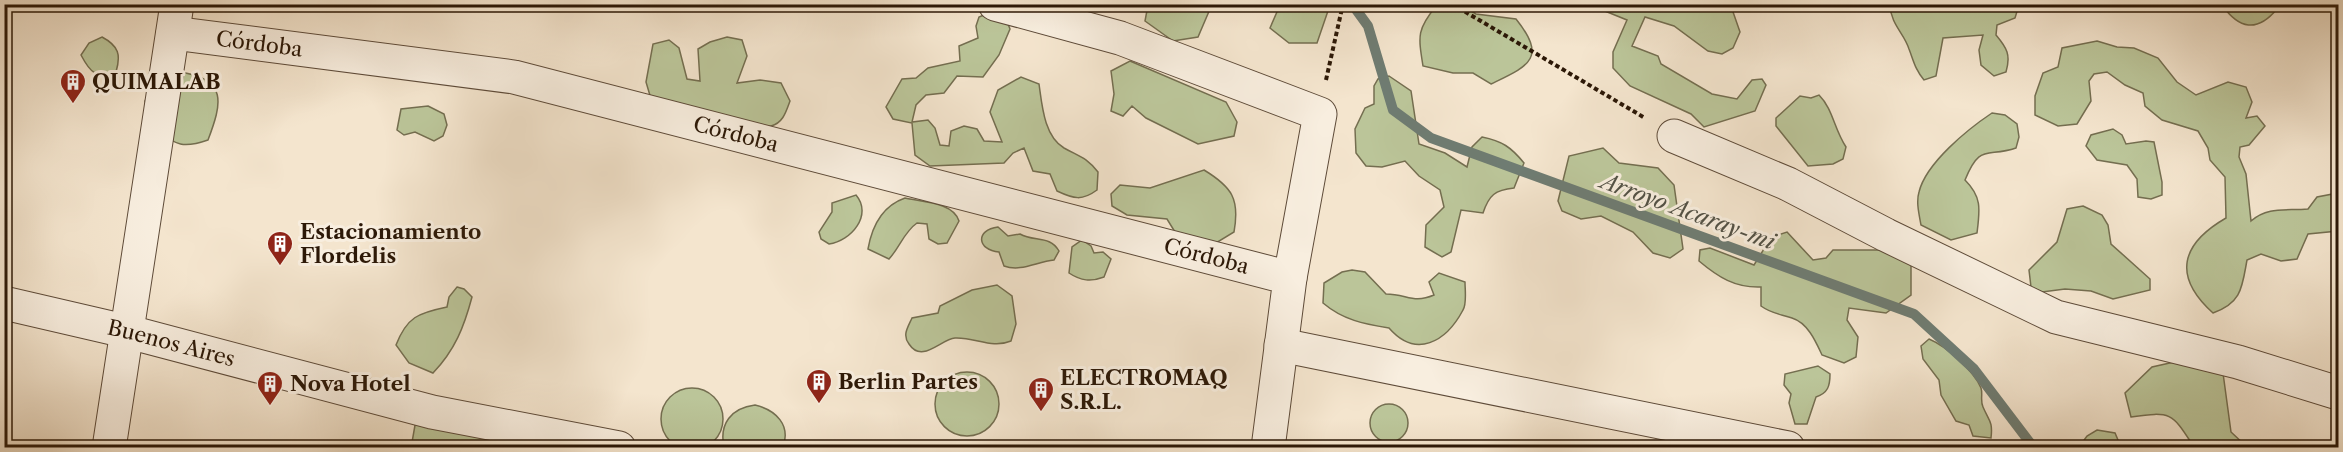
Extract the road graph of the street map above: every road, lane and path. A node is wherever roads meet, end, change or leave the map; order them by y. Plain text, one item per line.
1 (995, 4) edge
2 (1343, 4) edge
3 (1452, 4) edge
4 (175, 19) edge
5 (1320, 114) junction
6 (1674, 136) joint
7 (1290, 278) junction
8 (4, 303) edge
9 (129, 332) junction
10 (1281, 345) junction
11 (2338, 393) edge
12 (110, 447) edge
13 (619, 447) edge
14 (1268, 447) edge
15 (1788, 447) edge

1 - 5 street
2 - 5 path
3 - 6 path
4 - 7 street, Córdoba
4 - 9 street
5 - 7 street
6 - 11 street
7 - 10 street
8 - 9 street, Buenos Aires
9 - 12 street
9 - 13 street, Buenos Aires
10 - 14 street
10 - 15 street

